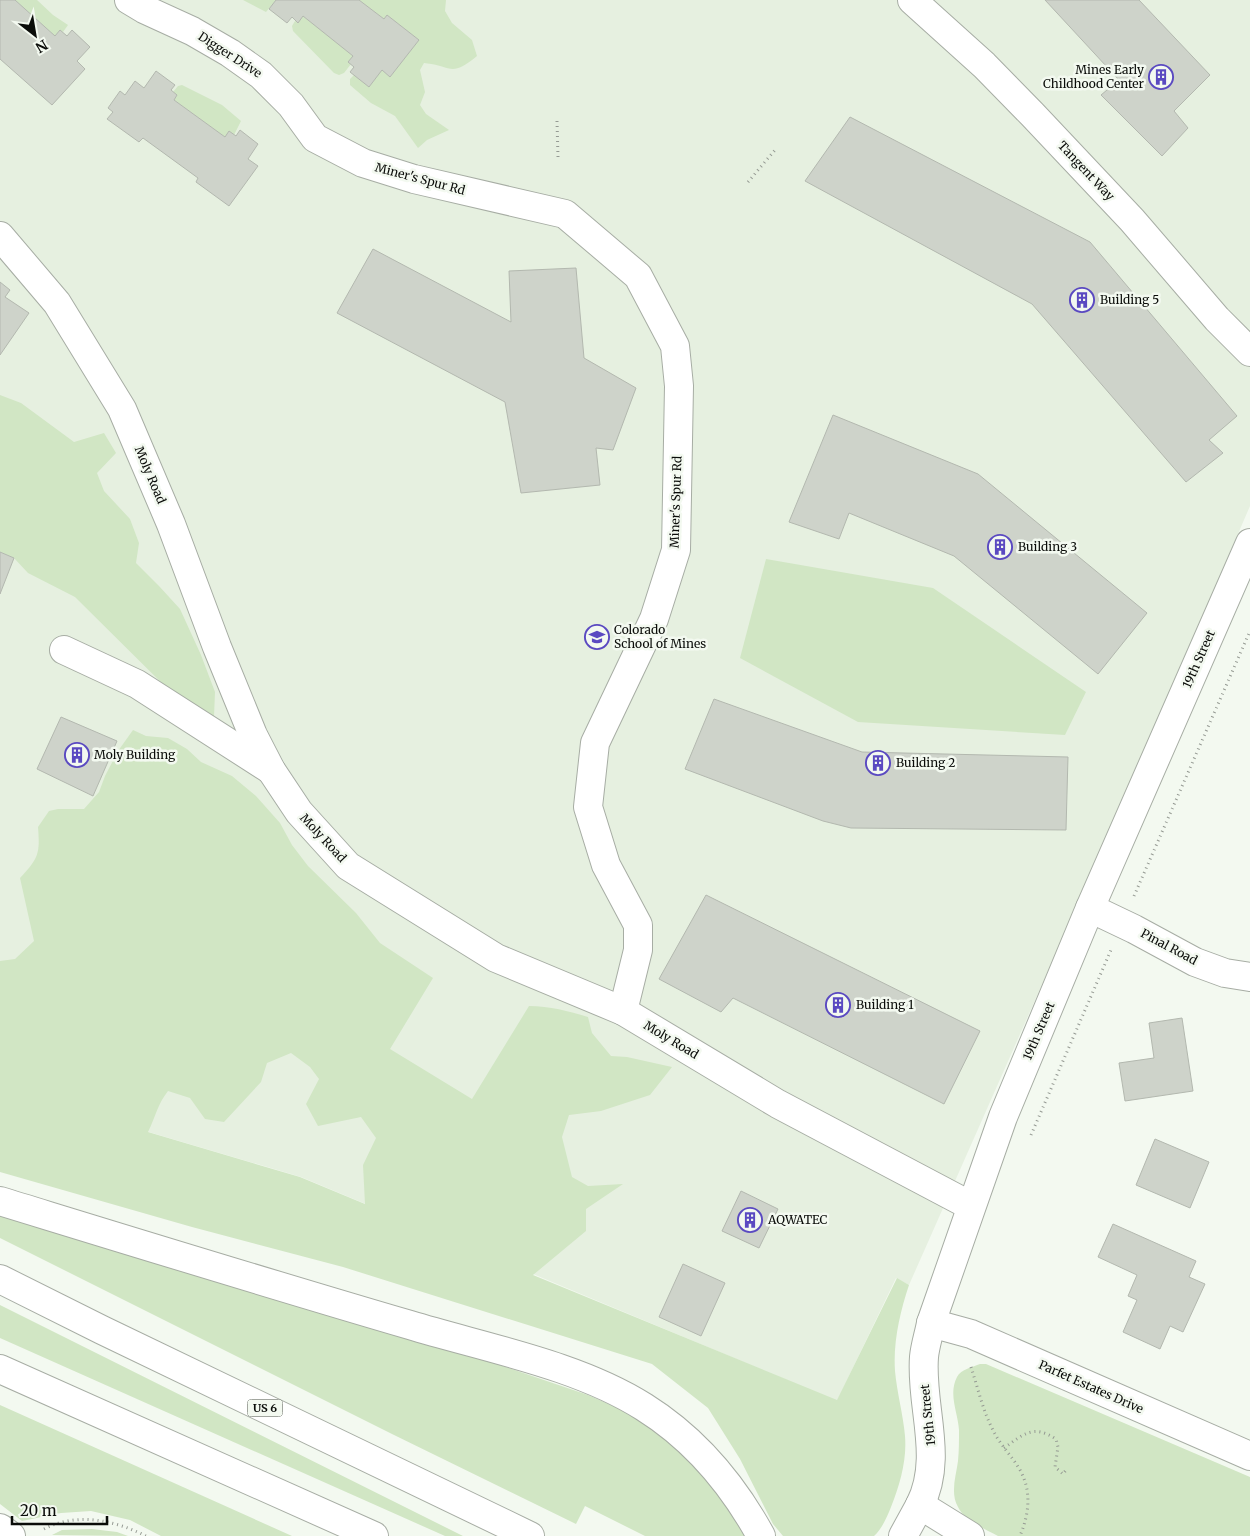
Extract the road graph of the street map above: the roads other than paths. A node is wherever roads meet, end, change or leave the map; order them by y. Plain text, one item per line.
1 (130, 0) edge
2 (912, 0) edge
3 (363, 163) joint
4 (0, 236) edge
5 (1250, 352) edge
6 (1250, 543) edge
7 (64, 650) dead end
8 (271, 770) junction
9 (1090, 908) junction
10 (1250, 977) edge
11 (623, 1011) junction
12 (0, 1201) edge
13 (971, 1206) junction
14 (0, 1278) edge
15 (931, 1323) junction
16 (0, 1369) edge
17 (1250, 1456) edge
18 (920, 1505) junction
19 (0, 1528) edge
20 (10, 1536) edge
21 (374, 1536) edge
22 (530, 1536) edge
23 (761, 1536) edge
24 (904, 1536) edge
25 (970, 1536) edge

1 - 3 main road, Digger Drive
2 - 5 main road, Tangent Way
3 - 11 main road, Miner's Spur Rd
4 - 8 main road, Moly Road
6 - 9 main road, 19th Street
7 - 8 main road
8 - 11 main road, Moly Road
9 - 10 main road, Pinal Road
9 - 13 main road, 19th Street
11 - 13 main road, Moly Road
12 - 23 main road
13 - 15 main road, 19th Street
14 - 22 main road, US 6
15 - 17 main road, Parfet Estates Drive
15 - 18 main road, 19th Street
16 - 21 main road
18 - 24 main road, 19th Street
18 - 25 main road
19 - 20 main road

